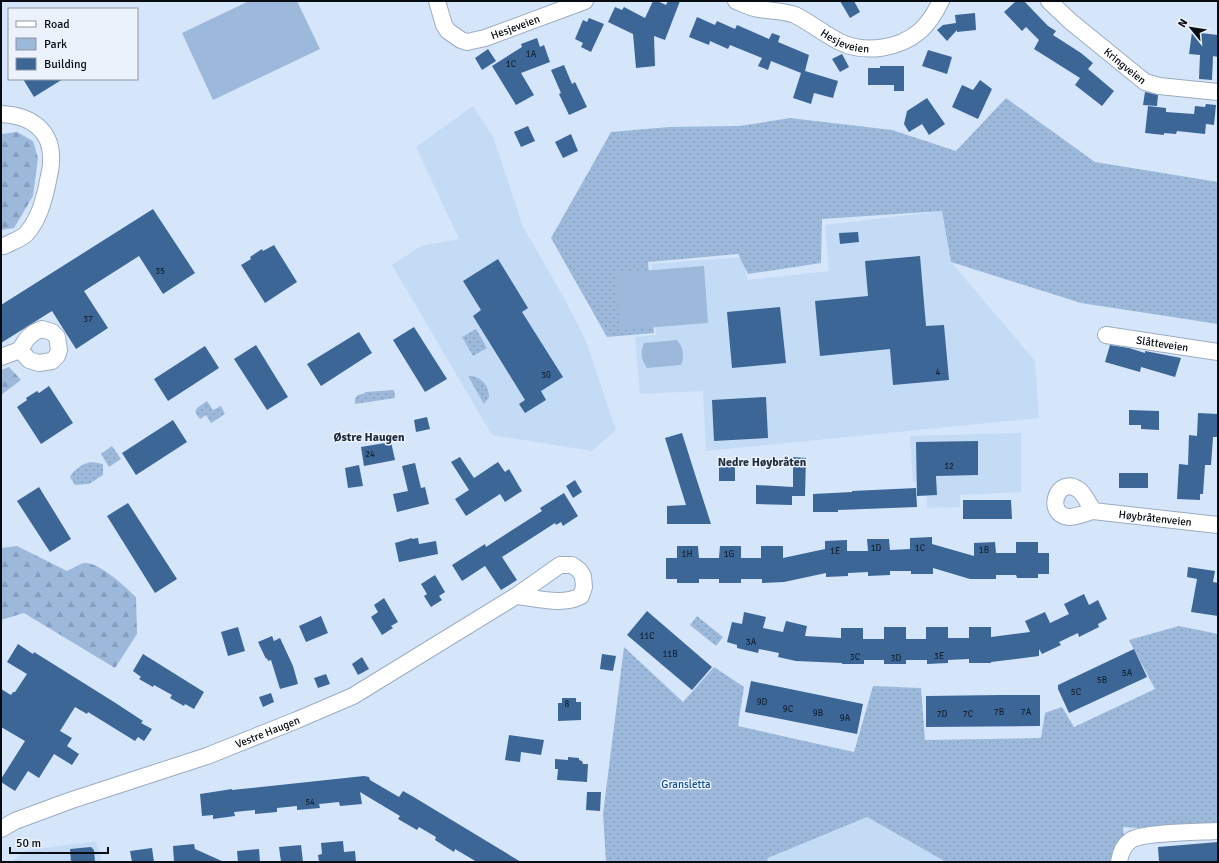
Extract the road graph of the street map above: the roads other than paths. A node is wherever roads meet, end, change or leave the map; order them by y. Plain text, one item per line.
1 (437, 1) edge
2 (585, 1) edge
3 (736, 1) edge
4 (941, 1) edge
5 (1049, 1) edge
6 (791, 8) edge
7 (1218, 92) edge
8 (1, 114) edge
9 (1, 246) edge
10 (1106, 335) dead end
11 (20, 350) dead end
12 (1218, 352) edge
13 (1, 358) edge
14 (1093, 511) dead end
15 (1218, 526) edge
16 (516, 596) dead end
17 (1, 829) edge
18 (1218, 831) edge
19 (1119, 862) edge

1 - 2 street, Hesjeveien
3 - 6 street, Hesjeveien
4 - 6 street, Hesjeveien
5 - 7 street, Kringveien
8 - 9 street
10 - 12 street, Slåtteveien
11 - 13 street
14 - 15 street, Høybråtenveien
16 - 17 street, Vestre Haugen
18 - 19 street

